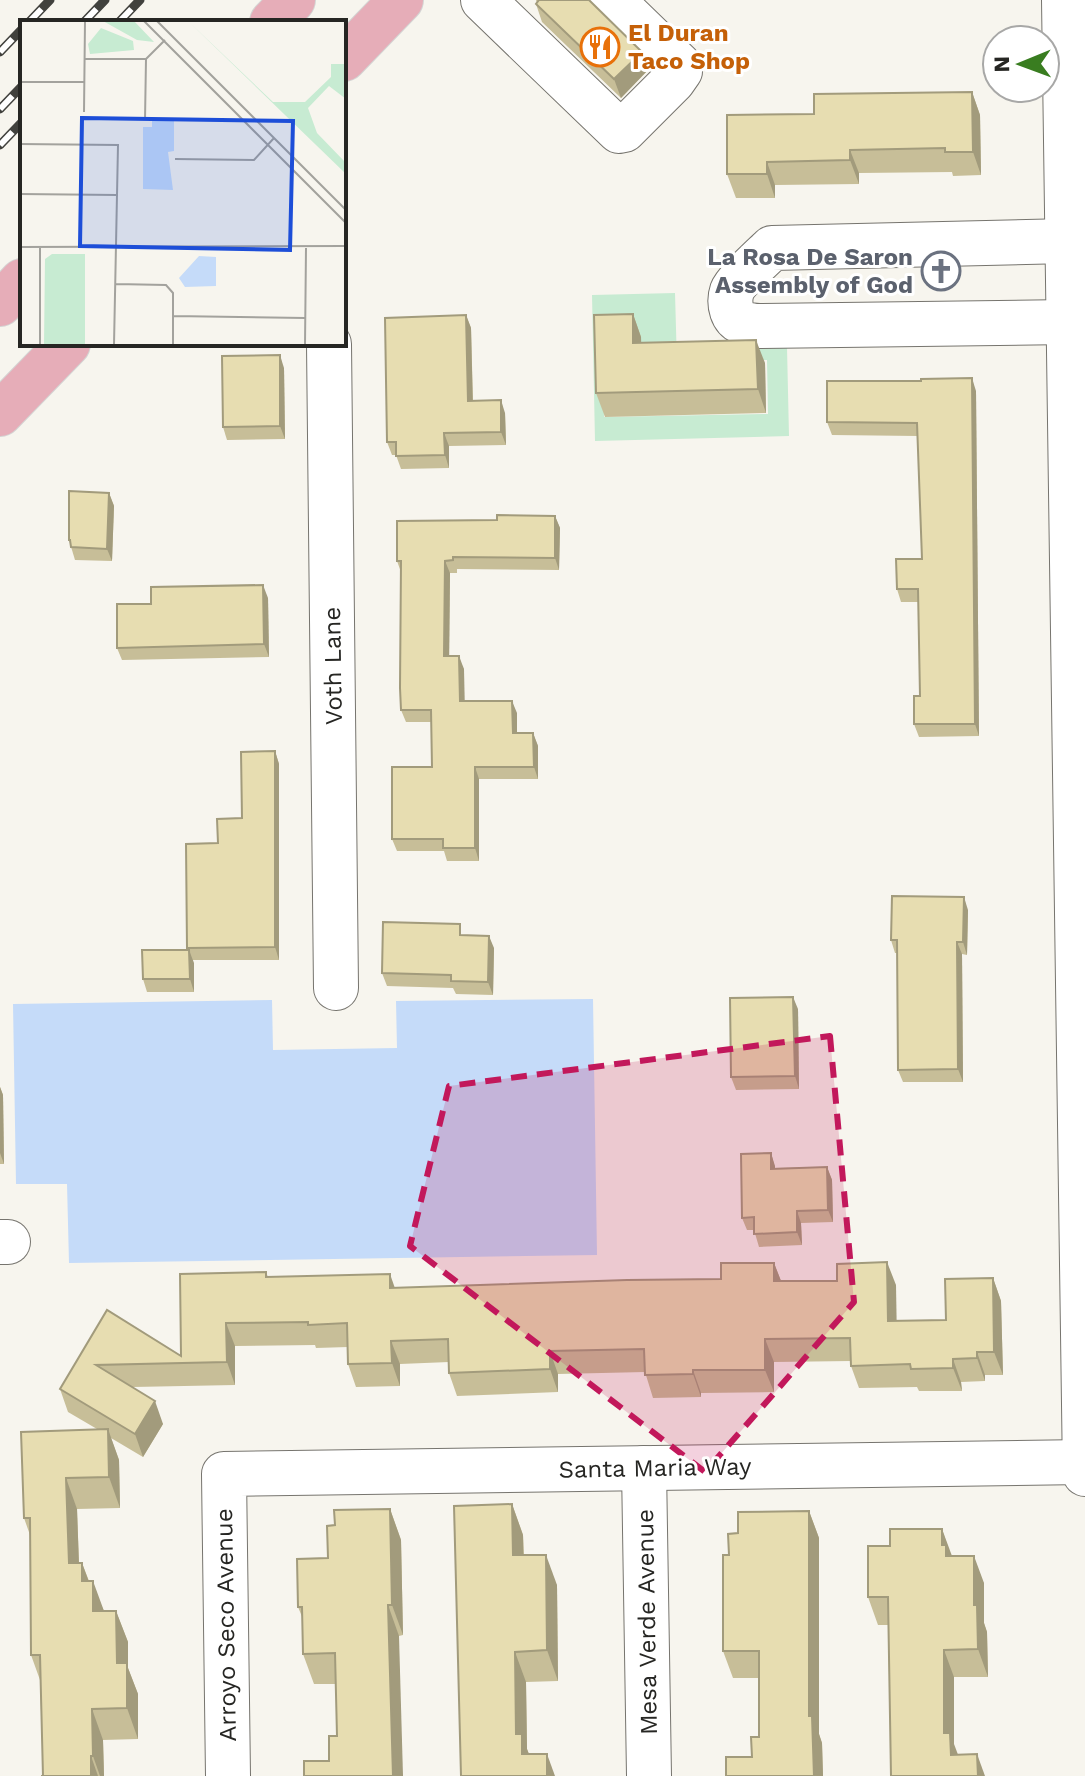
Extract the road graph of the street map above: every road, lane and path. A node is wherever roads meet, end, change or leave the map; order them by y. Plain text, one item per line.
1 (293, 0) edge
2 (401, 0) edge
3 (483, 0) edge
4 (612, 0) edge
5 (1064, 0) edge
6 (274, 20) edge
7 (346, 57) edge
8 (1068, 241) junction
9 (20, 283) edge
10 (0, 304) edge
11 (1069, 322) junction
12 (66, 346) edge
13 (329, 346) edge
14 (1077, 371) edge
15 (0, 414) edge
16 (1078, 525) edge
17 (336, 988) dead end
18 (1085, 1462) edge
19 (644, 1468) junction
20 (224, 1474) joint
21 (1085, 1474) edge
22 (228, 1776) edge
23 (649, 1776) edge

1 - 6 main road
2 - 7 main road
3 - 4 street
5 - 8 street
8 - 11 street
8 - 11 street
9 - 10 main road
11 - 14 street
12 - 15 main road
13 - 17 street, Voth Lane
14 - 16 street
16 - 18 street
18 - 19 street, Santa Maria Way
18 - 21 street
19 - 20 street, Santa Maria Way
19 - 23 street, Mesa Verde Avenue
20 - 22 street, Arroyo Seco Avenue

